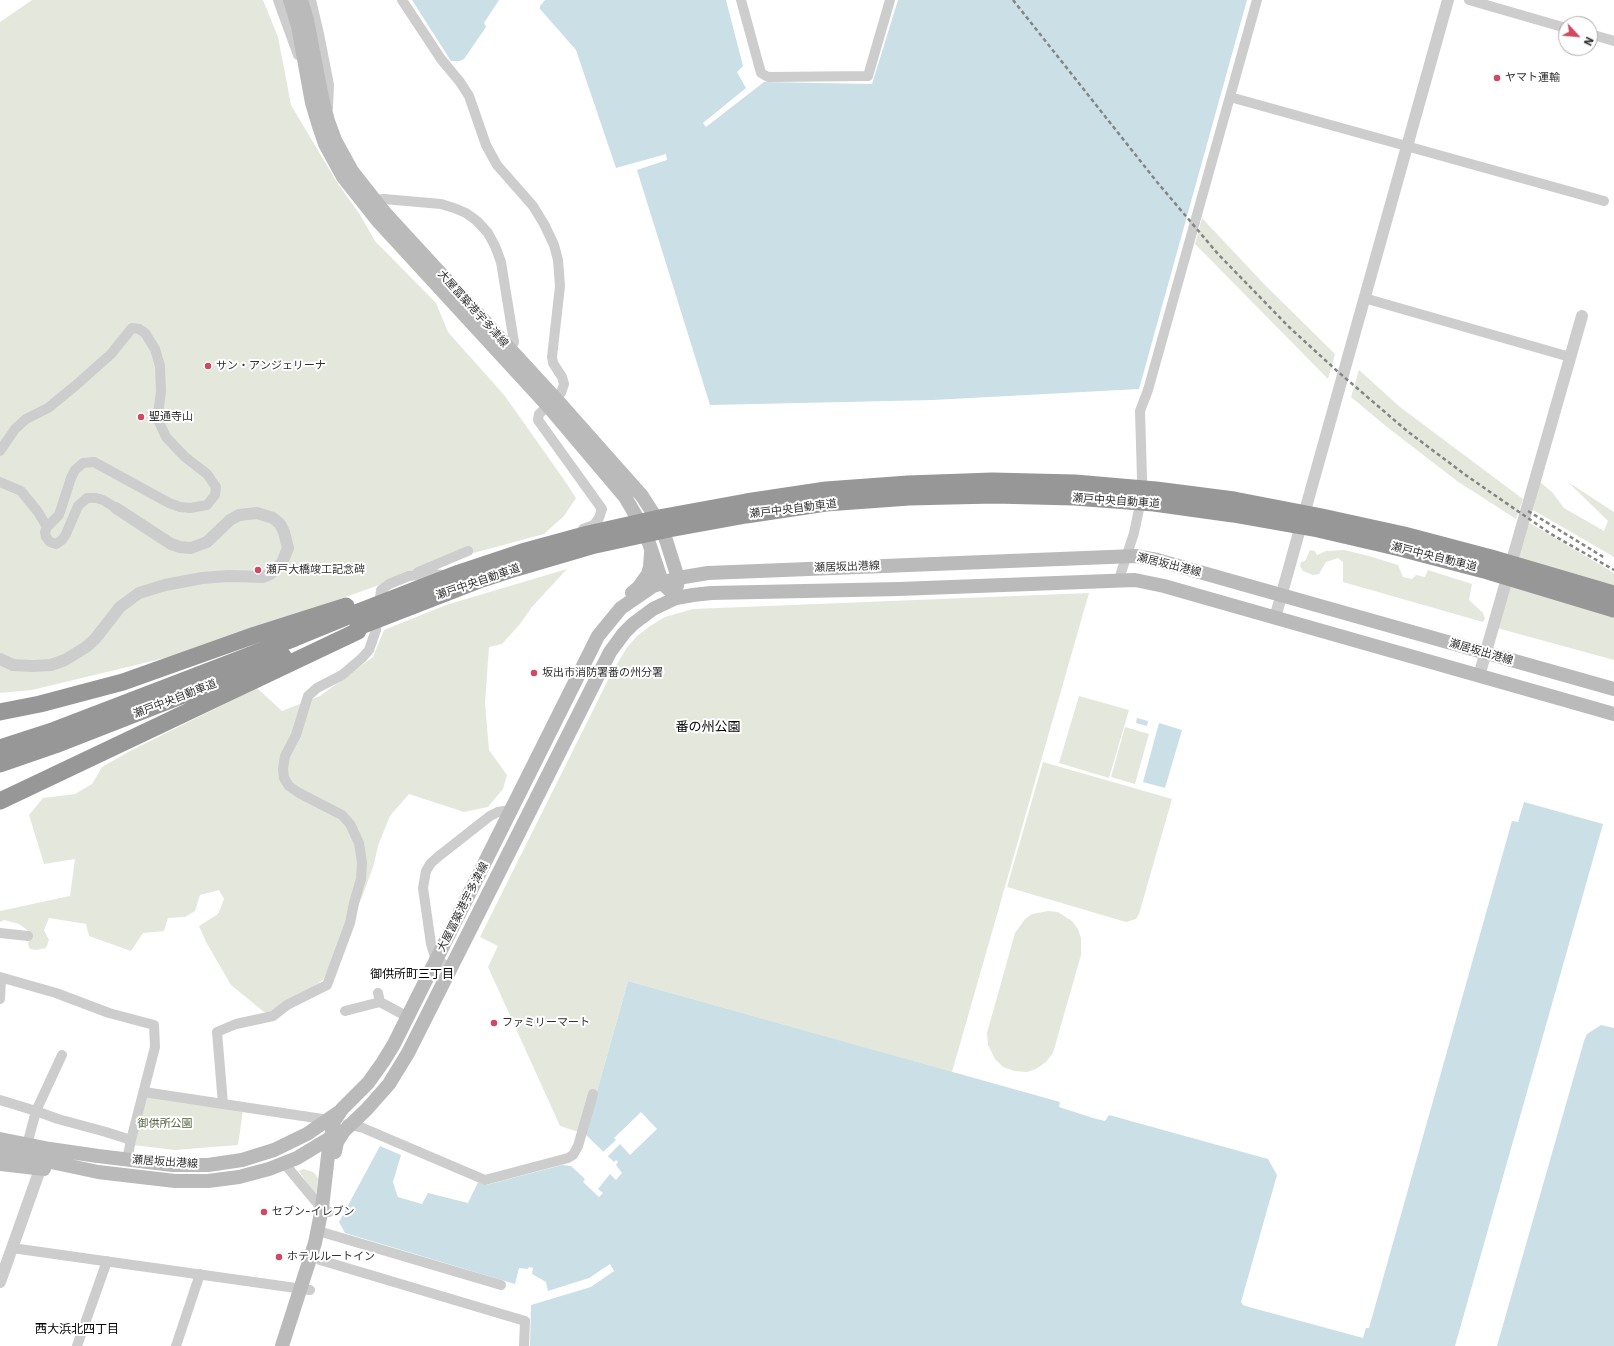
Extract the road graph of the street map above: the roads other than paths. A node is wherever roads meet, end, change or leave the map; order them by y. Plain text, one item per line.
1 (278, 0) edge
2 (290, 0) edge
3 (301, 0) edge
4 (311, 0) edge
5 (402, 0) edge
6 (742, 0) edge
7 (890, 0) edge
8 (1257, 0) edge
9 (1448, 0) edge
10 (1469, 0) edge
11 (1558, 26) edge
12 (1598, 36) edge
13 (1614, 41) edge
14 (308, 81) junction
15 (1230, 97) junction
16 (328, 121) junction
17 (1407, 147) junction
18 (1604, 202) dead end
19 (369, 203) junction
20 (438, 279) junction
21 (1364, 298) junction
22 (1582, 316) dead end
23 (510, 349) junction
24 (1570, 357) junction
25 (552, 403) junction
26 (0, 451) edge
27 (0, 482) edge
28 (116, 508) joint
29 (47, 527) junction
30 (650, 544) junction
31 (468, 551) dead end
32 (1127, 555) junction
33 (409, 576) junction
34 (678, 578) junction
35 (1119, 579) junction
36 (662, 582) junction
37 (1614, 594) edge
38 (1281, 595) junction
39 (676, 598) junction
40 (1614, 609) edge
41 (1275, 618) junction
42 (356, 619) junction
43 (598, 636) junction
44 (1485, 653) junction
45 (0, 659) edge
46 (1479, 676) junction
47 (1614, 690) edge
48 (0, 712) edge
49 (1614, 714) edge
50 (547, 738) junction
51 (563, 746) junction
52 (0, 748) edge
53 (0, 764) edge
54 (0, 801) edge
55 (511, 810) junction
56 (0, 933) edge
57 (28, 936) dead end
58 (436, 960) junction
59 (451, 968) junction
60 (1, 977) edge
61 (0, 999) edge
62 (345, 1011) dead end
63 (408, 1017) junction
64 (62, 1055) dead end
65 (144, 1092) junction
66 (593, 1094) dead end
67 (0, 1100) edge
68 (223, 1104) junction
69 (36, 1111) junction
70 (335, 1117) junction
71 (350, 1124) junction
72 (0, 1139) edge
73 (131, 1140) junction
74 (292, 1142) junction
75 (27, 1145) junction
76 (329, 1147) junction
77 (0, 1151) edge
78 (127, 1160) junction
79 (290, 1161) junction
80 (0, 1164) edge
81 (42, 1165) junction
82 (327, 1173) junction
83 (326, 1210) junction
84 (326, 1233) junction
85 (12, 1248) junction
86 (320, 1260) junction
87 (107, 1261) junction
88 (200, 1274) junction
89 (0, 1282) edge
90 (501, 1285) dead end
91 (306, 1289) junction
92 (77, 1346) edge
93 (176, 1346) edge
94 (282, 1346) edge
95 (292, 1346) edge
96 (524, 1346) edge

1 - 14 street
2 - 14 main road, 大屋冨築港宇多津線
3 - 16 main road, 大屋冨築港宇多津線
4 - 16 street
5 - 25 street
6 - 7 street
8 - 15 street
9 - 17 street
10 - 11 street
12 - 13 street
14 - 19 main road, 大屋冨築港宇多津線
15 - 17 street
15 - 32 street
16 - 19 main road, 大屋冨築港宇多津線
17 - 18 street
17 - 21 street
19 - 20 main road, 大屋冨築港宇多津線
19 - 23 street
20 - 23 main road, 大屋冨築港宇多津線
20 - 25 main road, 大屋冨築港宇多津線
21 - 24 street
21 - 38 street
22 - 24 street
23 - 25 main road, 大屋冨築港宇多津線
24 - 44 street
25 - 30 main road, 大屋冨築港宇多津線
25 - 33 street
25 - 34 main road, 大屋冨築港宇多津線
26 - 29 street
27 - 29 street
28 - 29 street
28 - 45 street
30 - 36 main road, 大屋冨築港宇多津線
30 - 43 main road
31 - 33 street
32 - 34 main road, 瀬居坂出港線
32 - 35 street
32 - 38 main road, 瀬居坂出港線
33 - 68 street
34 - 36 main road, 瀬居坂出港線
34 - 39 main road, 大屋冨築港宇多津線
35 - 39 main road, 瀬居坂出港線
35 - 41 main road, 瀬居坂出港線
36 - 39 main road, 大屋冨築港宇多津線
36 - 43 main road, 大屋冨築港宇多津線
37 - 42 highway, 瀬戸中央自動車道, bridge
38 - 41 street
38 - 44 main road, 瀬居坂出港線
39 - 51 main road, 大屋冨築港宇多津線
40 - 42 highway, 瀬戸中央自動車道, bridge
41 - 46 main road, 瀬居坂出港線
42 - 48 highway
42 - 52 highway, 瀬戸中央自動車道
42 - 53 highway, 瀬戸中央自動車道
42 - 54 highway
43 - 50 main road, 大屋冨築港宇多津線
44 - 46 street
44 - 47 main road, 瀬居坂出港線
46 - 49 main road, 瀬居坂出港線
50 - 51 main road
50 - 55 main road, 大屋冨築港宇多津線
51 - 59 main road, 大屋冨築港宇多津線
55 - 58 main road, 大屋冨築港宇多津線
55 - 58 street
56 - 57 street
58 - 59 street
58 - 63 main road, 大屋冨築港宇多津線
59 - 71 main road, 大屋冨築港宇多津線
60 - 61 street
60 - 65 street
62 - 63 street
63 - 70 main road, 大屋冨築港宇多津線
64 - 69 street
65 - 68 street
65 - 73 street
66 - 71 street
67 - 69 street
68 - 70 street
69 - 73 street
69 - 75 street
70 - 71 street
70 - 74 main road, 瀬居坂出港線
70 - 76 main road, 大屋冨築港宇多津線
71 - 76 main road, 瀬居坂出港線
71 - 76 main road, 大屋冨築港宇多津線
72 - 75 main road, 瀬居坂出港線
73 - 78 street
74 - 76 main road
74 - 78 main road, 瀬居坂出港線
75 - 78 main road, 瀬居坂出港線
76 - 79 main road, 瀬居坂出港線
76 - 82 main road, 大屋冨築港宇多津線
76 - 83 main road, 大屋冨築港宇多津線
77 - 81 main road, 瀬居坂出港線
79 - 81 main road, 瀬居坂出港線
79 - 82 main road
79 - 83 street
80 - 81 main road, 瀬居坂出港線
81 - 85 street
82 - 83 main road, 大屋冨築港宇多津線
83 - 84 main road, 大屋冨築港宇多津線
83 - 91 main road, 大屋冨築港宇多津線
84 - 86 main road, 大屋冨築港宇多津線
84 - 90 street
85 - 87 street
85 - 89 street
86 - 91 main road, 大屋冨築港宇多津線
86 - 96 street
87 - 88 street
87 - 92 street
88 - 91 street
88 - 93 street
91 - 94 main road, 大屋冨築港宇多津線
91 - 95 main road, 大屋冨築港宇多津線

